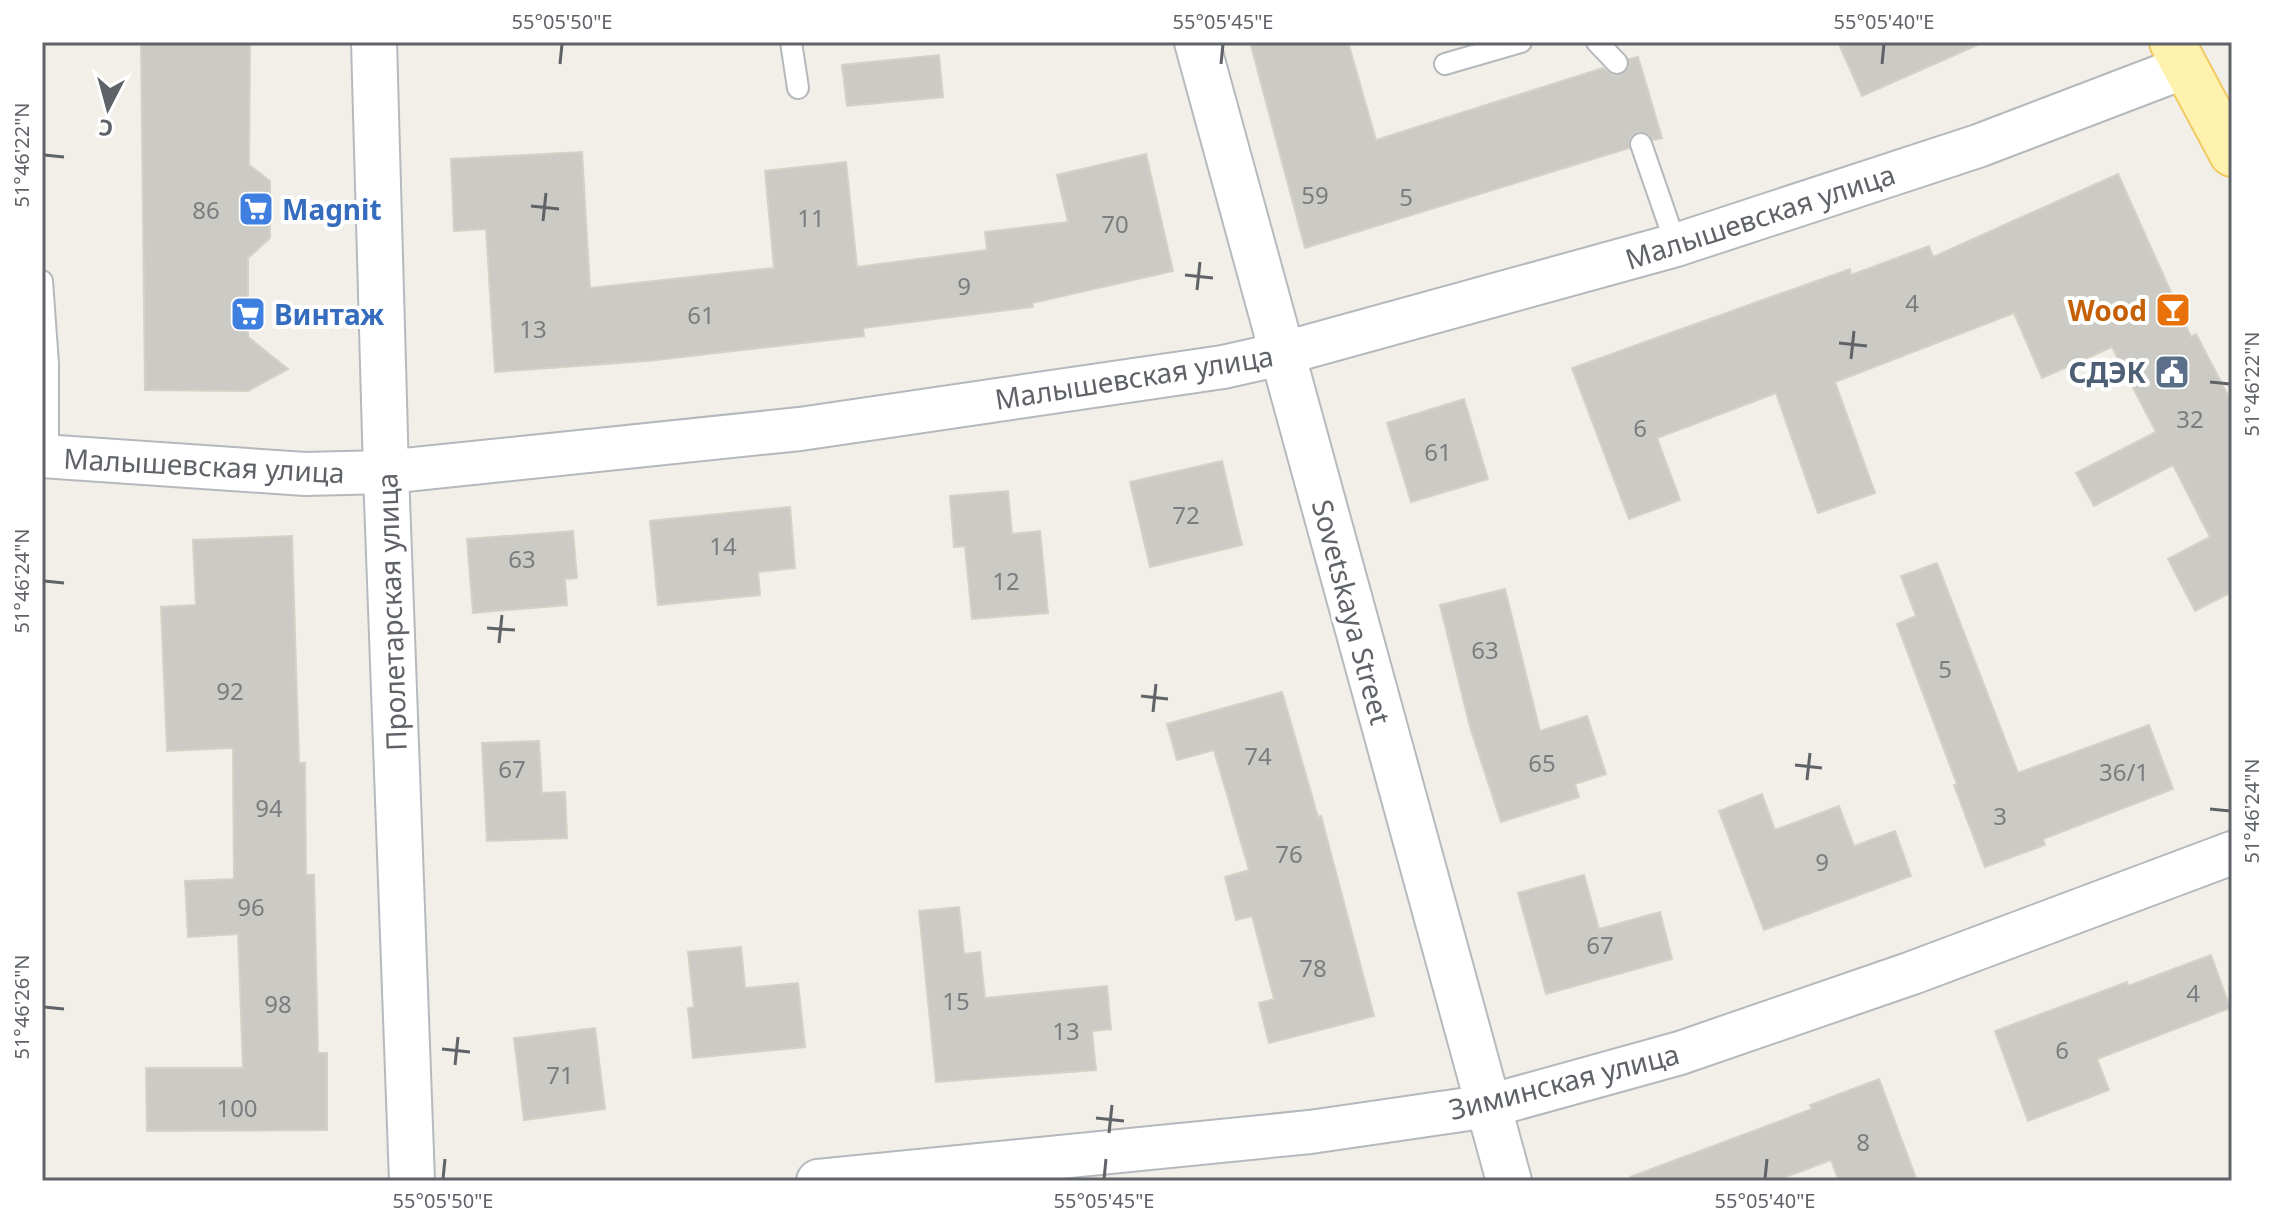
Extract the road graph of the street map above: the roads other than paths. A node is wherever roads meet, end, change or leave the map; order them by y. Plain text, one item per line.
1 (374, 42) edge
2 (791, 42) edge
3 (1197, 42) edge
4 (1521, 42) edge
5 (1597, 42) edge
6 (2178, 54) edge
7 (1617, 63) dead end
8 (1445, 64) dead end
9 (798, 88) dead end
10 (1641, 144) dead end
11 (2232, 154) edge
12 (1676, 245) junction
13 (42, 281) edge
14 (1281, 354) junction
15 (45, 456) edge
16 (386, 472) junction
17 (2232, 853) edge
18 (1489, 1106) junction
19 (412, 1181) edge
20 (818, 1181) edge
21 (1509, 1181) edge

1 - 16 street, Пролетарская улица
2 - 9 lane
3 - 14 street, Sovetskaya Street
4 - 8 lane
5 - 7 lane
6 - 11 main road
6 - 12 street, Малышевская улица
10 - 12 lane
12 - 14 street, Малышевская улица
13 - 15 lane
14 - 16 street, Малышевская улица
14 - 18 street, Sovetskaya Street
15 - 16 street, Малышевская улица
16 - 19 street, Пролетарская улица
17 - 18 street, Зиминская улица
18 - 20 street, Зиминская улица
18 - 21 street, Sovetskaya Street

